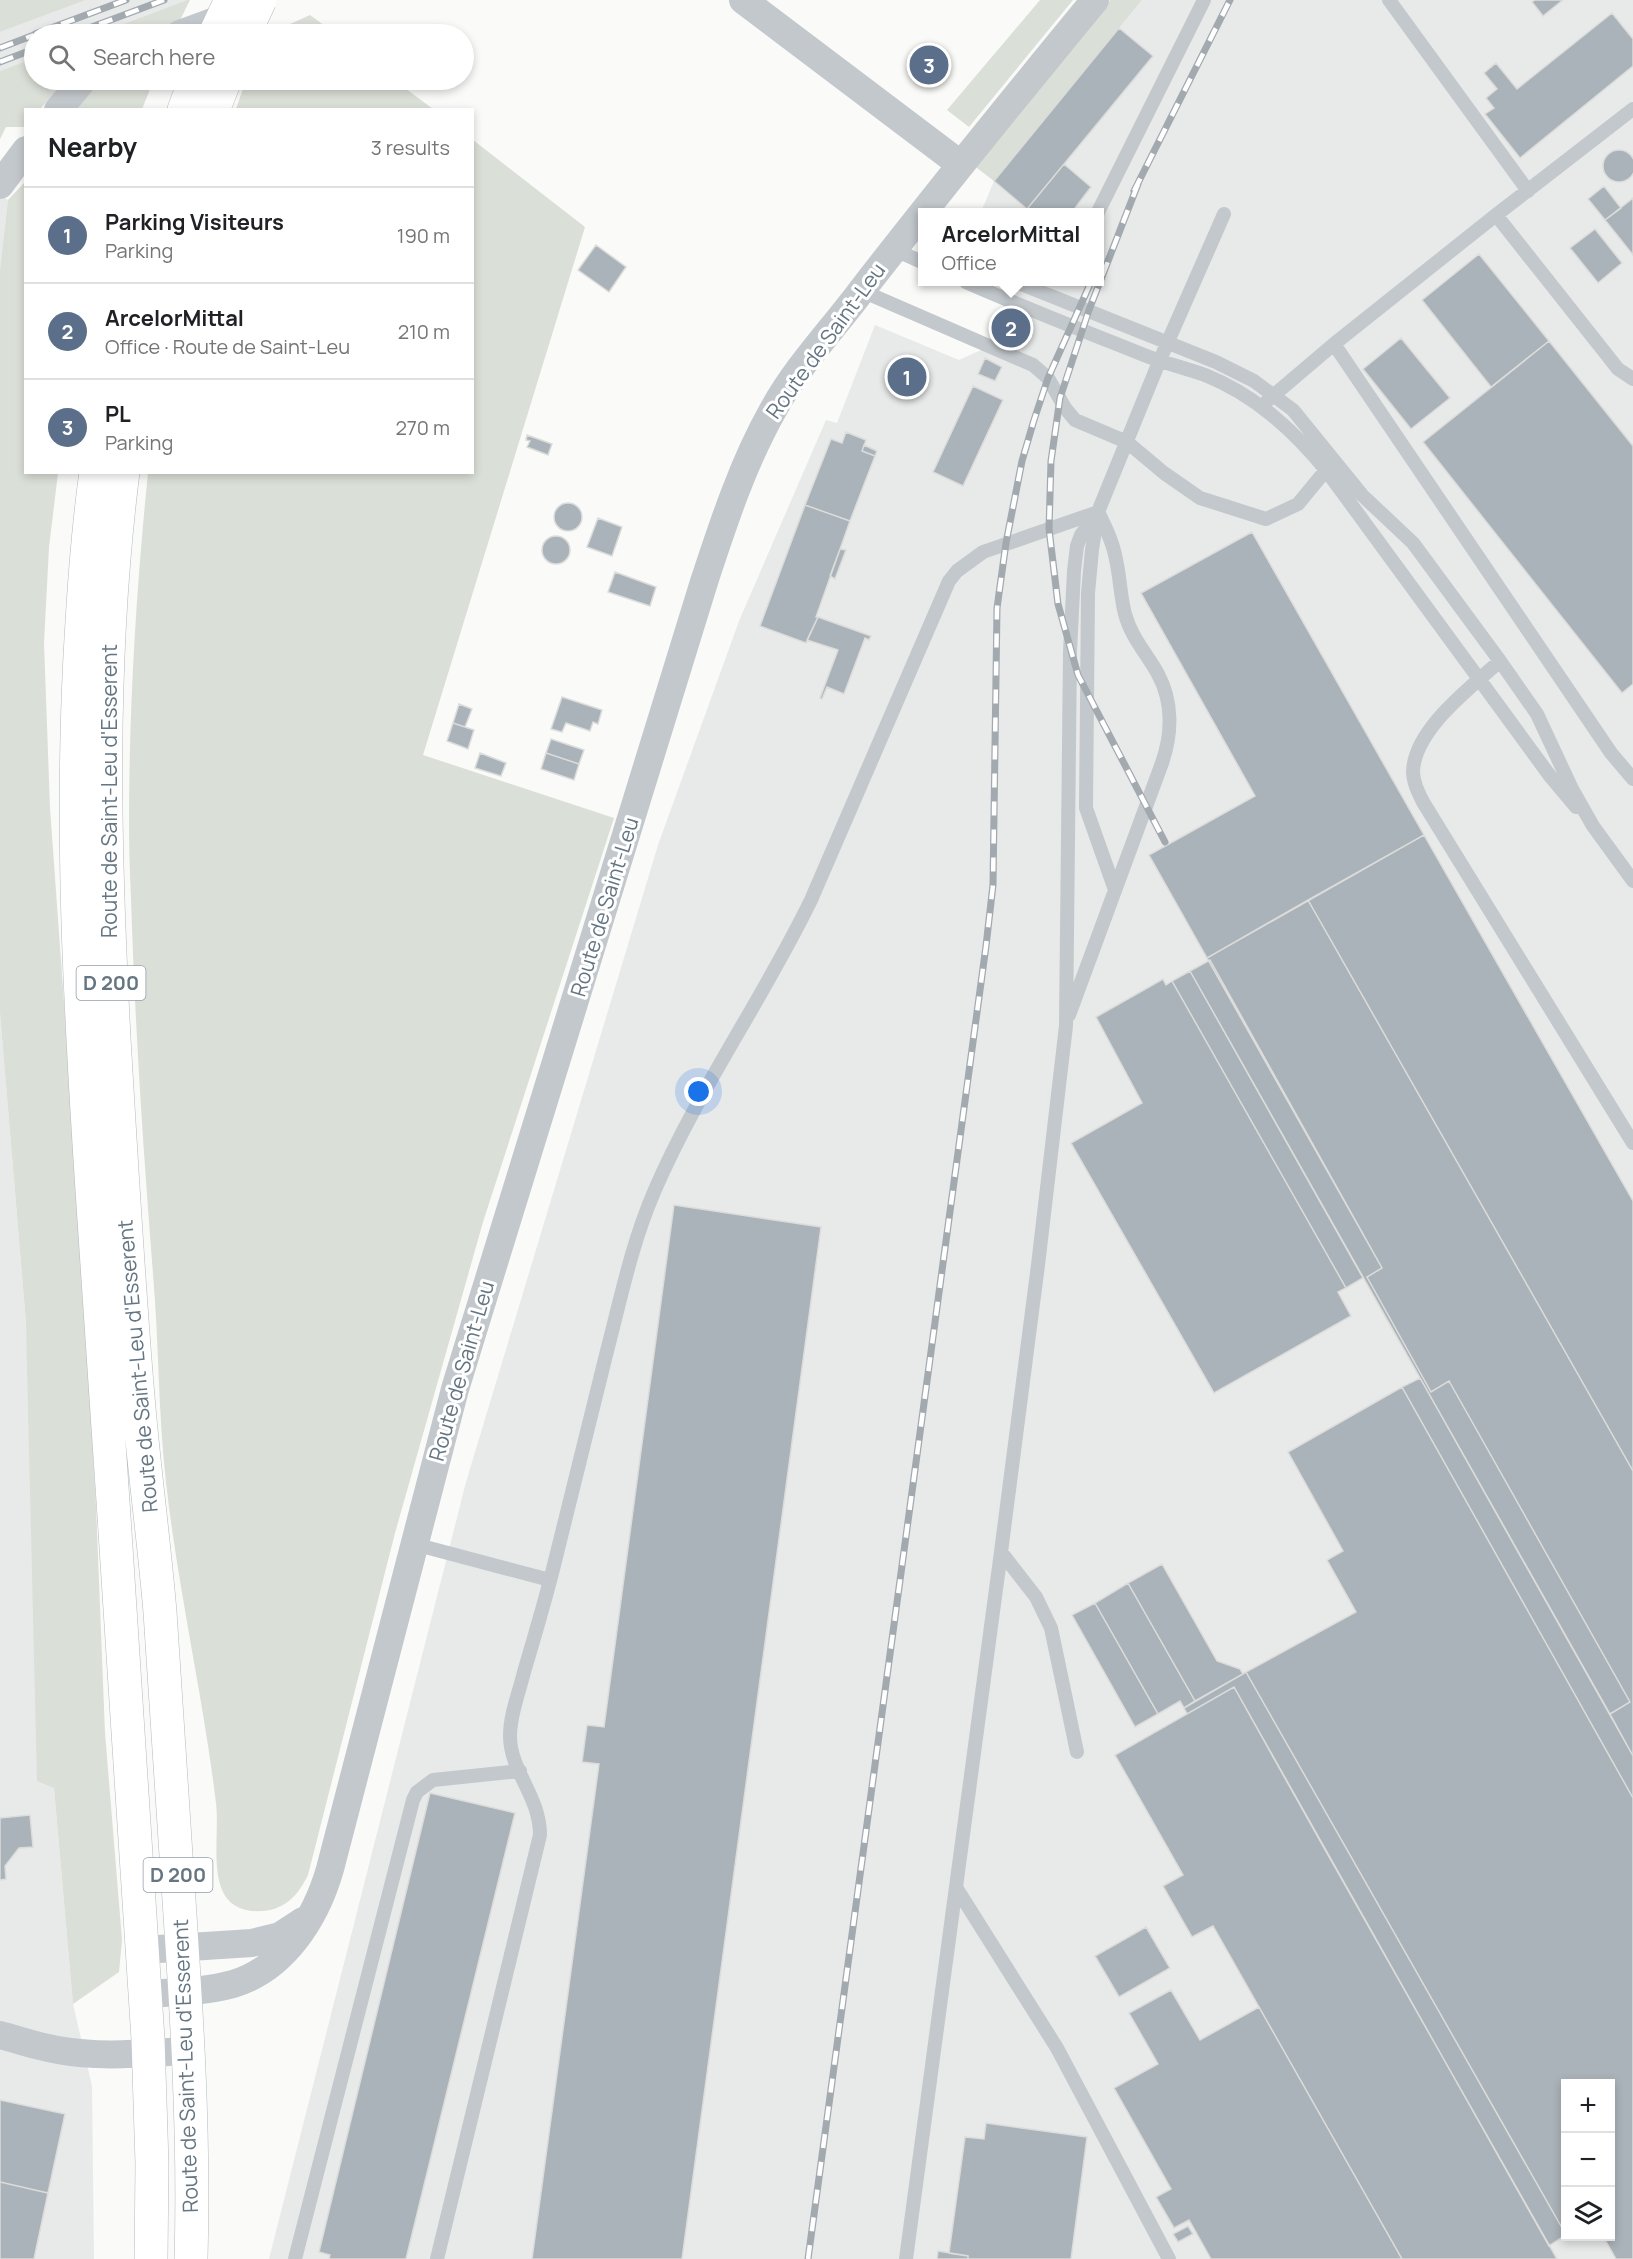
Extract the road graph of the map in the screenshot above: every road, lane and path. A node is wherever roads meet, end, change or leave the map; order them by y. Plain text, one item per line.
1 (208, 0) edge
2 (231, 0) edge
3 (260, 0) edge
4 (270, 0) edge
5 (744, 0) edge
6 (1095, 0) edge
7 (1204, 0) edge
8 (1389, 0) edge
9 (197, 24) edge
10 (206, 24) edge
11 (233, 24) edge
12 (242, 24) edge
13 (75, 90) edge
14 (171, 90) edge
15 (191, 90) edge
16 (221, 90) edge
17 (60, 108) edge
18 (167, 108) edge
19 (185, 108) edge
20 (214, 108) edge
21 (1633, 110) edge
22 (24, 153) edge
23 (960, 164) junction
24 (0, 185) edge
25 (1528, 191) junction
26 (930, 208) edge
27 (1100, 208) edge
28 (1224, 214) dead end
29 (1496, 215) junction
30 (918, 225) edge
31 (907, 241) edge
32 (918, 256) edge
33 (976, 286) edge
34 (1026, 286) edge
35 (862, 291) junction
36 (1168, 342) junction
37 (1334, 344) junction
38 (1159, 362) junction
39 (1633, 379) edge
40 (1274, 394) junction
41 (1261, 406) junction
42 (1127, 442) junction
43 (1330, 465) junction
44 (96, 474) edge
45 (123, 474) edge
46 (1098, 512) junction
47 (1500, 661) junction
48 (1479, 680) junction
49 (1633, 779) edge
50 (1593, 826) junction
51 (1633, 881) edge
52 (1115, 890) junction
53 (1066, 1026) junction
54 (1633, 1143) edge
55 (414, 1544) junction
56 (1001, 1552) junction
57 (550, 1580) junction
58 (1077, 1752) dead end
59 (519, 1771) junction
60 (957, 1889) junction
61 (313, 1911) junction
62 (182, 1948) junction
63 (143, 1950) junction
64 (185, 1991) junction
65 (146, 1994) junction
66 (0, 2035) edge
67 (188, 2051) junction
68 (149, 2053) junction
69 (151, 2259) edge
70 (191, 2259) edge
71 (296, 2259) edge
72 (437, 2259) edge
73 (906, 2259) edge
74 (1169, 2259) edge

1 - 9 main road
2 - 11 main road, bridge
3 - 12 main road, bridge
4 - 10 street
5 - 23 street
6 - 23 street, Route de Saint-Leu
7 - 27 lane
8 - 25 lane
13 - 17 street
14 - 18 main road
15 - 19 main road
16 - 20 main road
21 - 25 lane
22 - 24 street
23 - 26 street, Route de Saint-Leu
25 - 29 lane
28 - 36 lane
29 - 37 lane
29 - 39 lane
30 - 31 street, Route de Saint-Leu
31 - 32 lane
31 - 35 street, Route de Saint-Leu
33 - 38 lane
34 - 36 lane
35 - 42 lane
35 - 55 street, Route de Saint-Leu
36 - 38 lane
36 - 40 lane
37 - 40 lane
37 - 49 lane
38 - 41 lane
38 - 42 lane
40 - 41 lane
40 - 43 lane
41 - 43 lane
42 - 43 lane
42 - 46 lane
43 - 47 lane
43 - 48 lane
44 - 63 main road, Route de Saint-Leu d'Esserent / D 200
45 - 62 main road, Route de Saint-Leu d'Esserent / D 200
46 - 52 lane
46 - 52 lane
46 - 53 lane
46 - 57 lane
47 - 48 lane
47 - 50 lane
48 - 50 lane
48 - 54 lane
50 - 51 lane
52 - 53 lane
53 - 56 lane
55 - 57 lane
55 - 61 street, Route de Saint-Leu
56 - 58 lane
56 - 60 lane
57 - 59 lane
59 - 71 lane
59 - 72 lane
60 - 73 lane
60 - 74 lane
61 - 62 street, Route de Saint-Leu
61 - 64 street, Route de Saint-Leu
62 - 63 street, Route de Saint-Leu
62 - 64 main road, Route de Saint-Leu d'Esserent / D 200
63 - 65 main road, Route de Saint-Leu d'Esserent / D 200
64 - 65 street, Route de Saint-Leu
64 - 67 main road, Route de Saint-Leu d'Esserent / D 200
65 - 68 main road, Route de Saint-Leu d'Esserent / D 200
66 - 68 street
67 - 68 street
67 - 70 main road, Route de Saint-Leu d'Esserent / D 200
68 - 69 main road, Route de Saint-Leu d'Esserent / D 200

